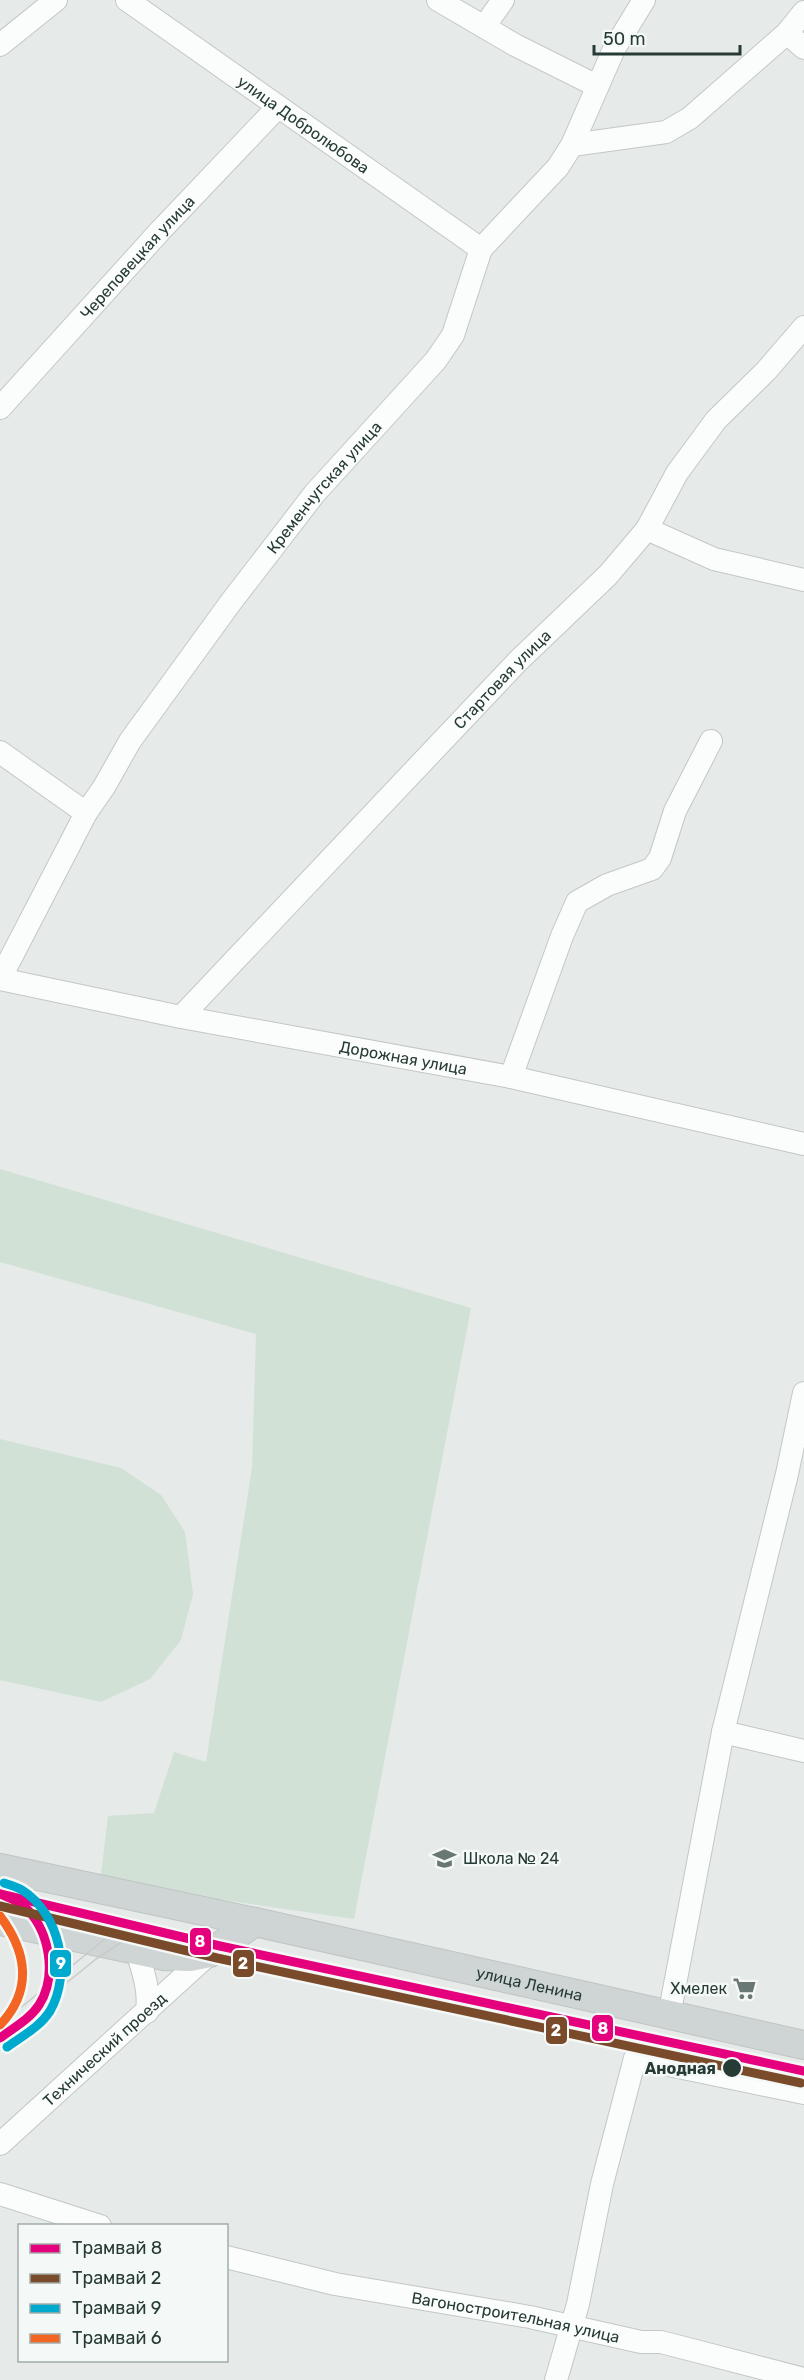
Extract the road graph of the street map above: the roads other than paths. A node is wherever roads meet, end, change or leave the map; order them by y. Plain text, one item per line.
1 (56, 0) edge
2 (126, 0) edge
3 (438, 0) edge
4 (503, 0) edge
5 (644, 0) edge
6 (804, 12) edge
7 (484, 27) junction
8 (787, 33) junction
9 (0, 45) edge
10 (804, 48) edge
11 (597, 86) junction
12 (278, 108) junction
13 (572, 145) junction
14 (481, 249) junction
15 (804, 327) edge
16 (0, 408) edge
17 (647, 529) junction
18 (804, 580) edge
19 (711, 741) dead end
20 (0, 752) edge
21 (86, 813) junction
22 (0, 979) edge
23 (180, 1017) junction
24 (511, 1077) junction
25 (804, 1144) edge
26 (804, 1393) edge
27 (796, 1476) edge
28 (723, 1732) junction
29 (804, 1751) edge
30 (0, 1868) edge
31 (0, 1921) edge
32 (255, 1922) junction
33 (137, 1951) junction
34 (210, 1953) junction
35 (147, 2012) junction
36 (669, 2016) junction
37 (804, 2045) edge
38 (804, 2093) edge
39 (0, 2145) edge
40 (0, 2194) edge
41 (94, 2224) edge
42 (228, 2257) edge
43 (572, 2326) junction
44 (804, 2379) edge
45 (556, 2380) edge

1 - 9 street
2 - 12 street, улица Добролюбова
3 - 7 street
4 - 7 street
5 - 11 street, Кременчугская улица
6 - 8 street
7 - 11 street
8 - 10 street
8 - 13 street
11 - 13 street, Кременчугская улица
12 - 14 street, улица Добролюбова
12 - 16 street, Череповецкая улица
13 - 14 street, Кременчугская улица
14 - 21 street, Кременчугская улица
15 - 17 street, Стартовая улица
17 - 18 street
17 - 23 street, Стартовая улица
19 - 24 street
20 - 21 street
21 - 22 street, Кременчугская улица
22 - 23 street, Дорожная улица
23 - 24 street, Дорожная улица
24 - 25 street, Дорожная улица
26 - 27 street
27 - 28 street
28 - 29 street
28 - 36 street
30 - 32 main road, улица Ленина
31 - 33 main road
32 - 34 main road
32 - 36 main road, улица Ленина
33 - 34 main road
33 - 35 street
34 - 35 street, Технический проезд
35 - 39 street, Технический проезд
36 - 37 main road, улица Ленина
38 - 43 street
40 - 41 street
42 - 43 street, Вагоностроительная улица
43 - 44 street, Вагоностроительная улица
43 - 45 street

